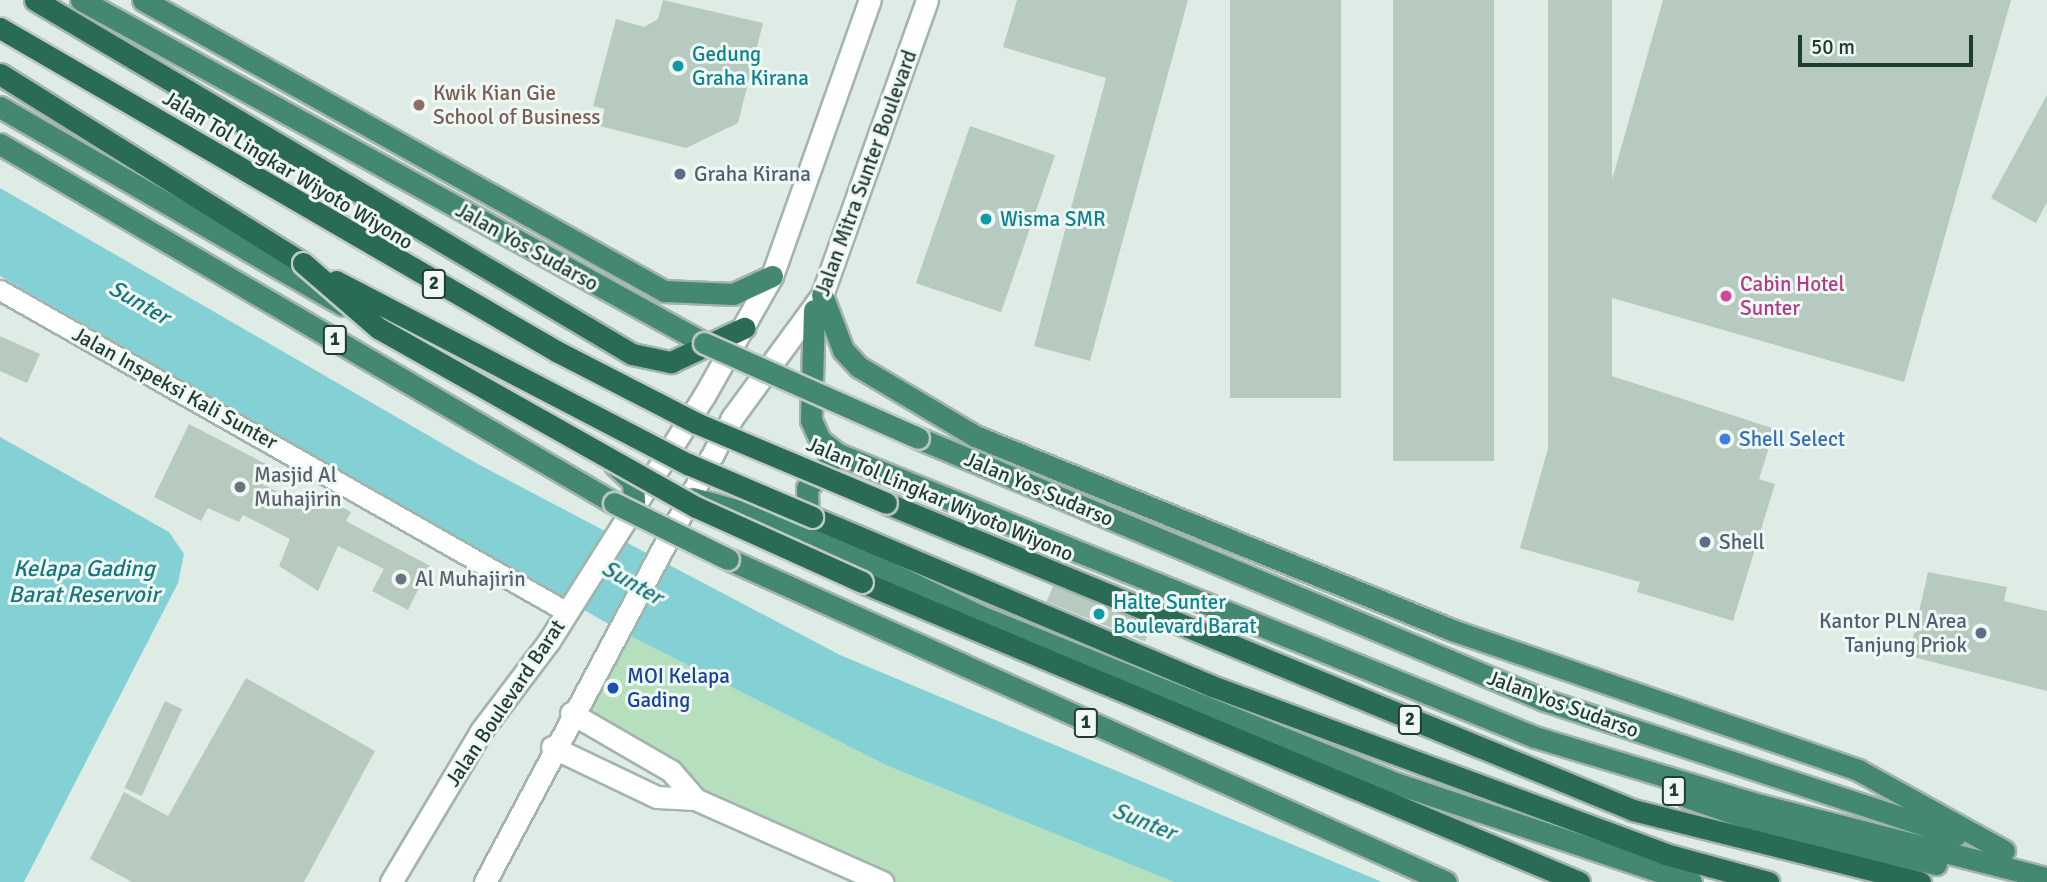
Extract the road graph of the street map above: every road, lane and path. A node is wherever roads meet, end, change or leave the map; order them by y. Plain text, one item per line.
1 (35, 0) edge
2 (81, 0) edge
3 (143, 0) edge
4 (870, 0) edge
5 (927, 0) edge
6 (0, 28) edge
7 (0, 74) edge
8 (0, 107) edge
9 (0, 144) edge
10 (303, 264) junction
11 (772, 276) junction
12 (0, 290) edge
13 (818, 303) junction
14 (744, 328) junction
15 (838, 454) junction
16 (689, 496) junction
17 (634, 503) junction
18 (810, 534) junction
19 (568, 610) junction
20 (1350, 666) junction
21 (571, 713) junction
22 (552, 747) junction
23 (695, 799) junction
24 (2004, 851) junction
25 (2047, 865) edge
26 (2047, 877) edge
27 (391, 882) edge
28 (485, 882) edge
29 (882, 882) edge
30 (1446, 882) edge
31 (1579, 882) edge
32 (1690, 882) edge
33 (1768, 882) edge
34 (1920, 882) edge
35 (2010, 882) edge

1 - 14 highway
2 - 24 highway, Jalan Yos Sudarso / 1, bridge
3 - 11 highway
4 - 11 main road
5 - 13 main road, Jalan Mitra Sunter Boulevard
6 - 34 highway, Jalan Tol Lingkar Wiyoto Wiyono / 2, bridge
7 - 10 highway, 2
8 - 17 highway
9 - 30 highway, 1, bridge
10 - 31 highway, bridge
10 - 33 highway, 2, bridge
11 - 14 main road
12 - 19 street, Jalan Inspeksi Kali Sunter
13 - 15 highway
13 - 16 main road, Jalan Mitra Sunter Boulevard
13 - 24 highway
14 - 17 main road
15 - 18 highway
15 - 20 highway
16 - 18 highway
16 - 21 main road, Jalan Mitra Sunter Boulevard
17 - 19 main road, Jalan Boulevard Barat
18 - 32 highway
19 - 27 main road, Jalan Boulevard Barat
20 - 26 highway
20 - 35 highway, Jalan Yos Sudarso / 1
21 - 22 main road
21 - 23 main road
22 - 23 main road
22 - 28 main road
23 - 29 main road
24 - 25 highway, Jalan Yos Sudarso / 1

